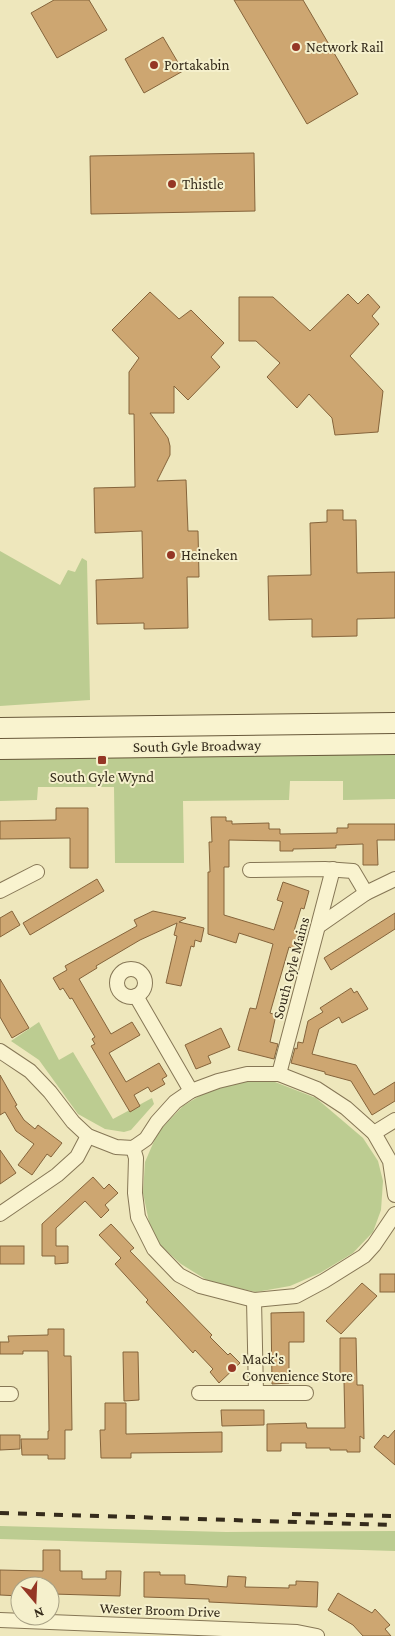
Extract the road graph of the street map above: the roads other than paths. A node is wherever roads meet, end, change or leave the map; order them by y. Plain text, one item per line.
1 (395, 723) edge
2 (0, 728) edge
3 (395, 744) edge
4 (0, 749) edge
5 (333, 869) junction
6 (250, 870) dead end
7 (36, 872) dead end
8 (395, 879) edge
9 (0, 891) edge
10 (366, 893) junction
11 (320, 925) junction
12 (136, 996) dead end
13 (0, 1051) edge
14 (279, 1074) junction
15 (191, 1091) junction
16 (395, 1120) edge
17 (374, 1133) junction
18 (88, 1136) junction
19 (133, 1148) junction
20 (395, 1195) edge
21 (0, 1214) edge
22 (395, 1214) edge
23 (254, 1300) junction
24 (199, 1393) dead end
25 (256, 1393) junction
26 (306, 1393) dead end
27 (0, 1620) edge
28 (317, 1636) edge

1 - 2 street, South Gyle Broadway
3 - 4 street, South Gyle Broadway
5 - 6 street
5 - 10 street
5 - 11 street, South Gyle Mains
7 - 9 street
8 - 10 street
10 - 11 street
11 - 14 street, South Gyle Mains
12 - 15 street
13 - 18 street
14 - 15 street
14 - 17 street
15 - 19 street
16 - 17 street
17 - 20 street
18 - 19 street
18 - 21 street
19 - 23 street
22 - 23 street
23 - 25 street
24 - 25 street
25 - 26 street
27 - 28 street, Wester Broom Drive

